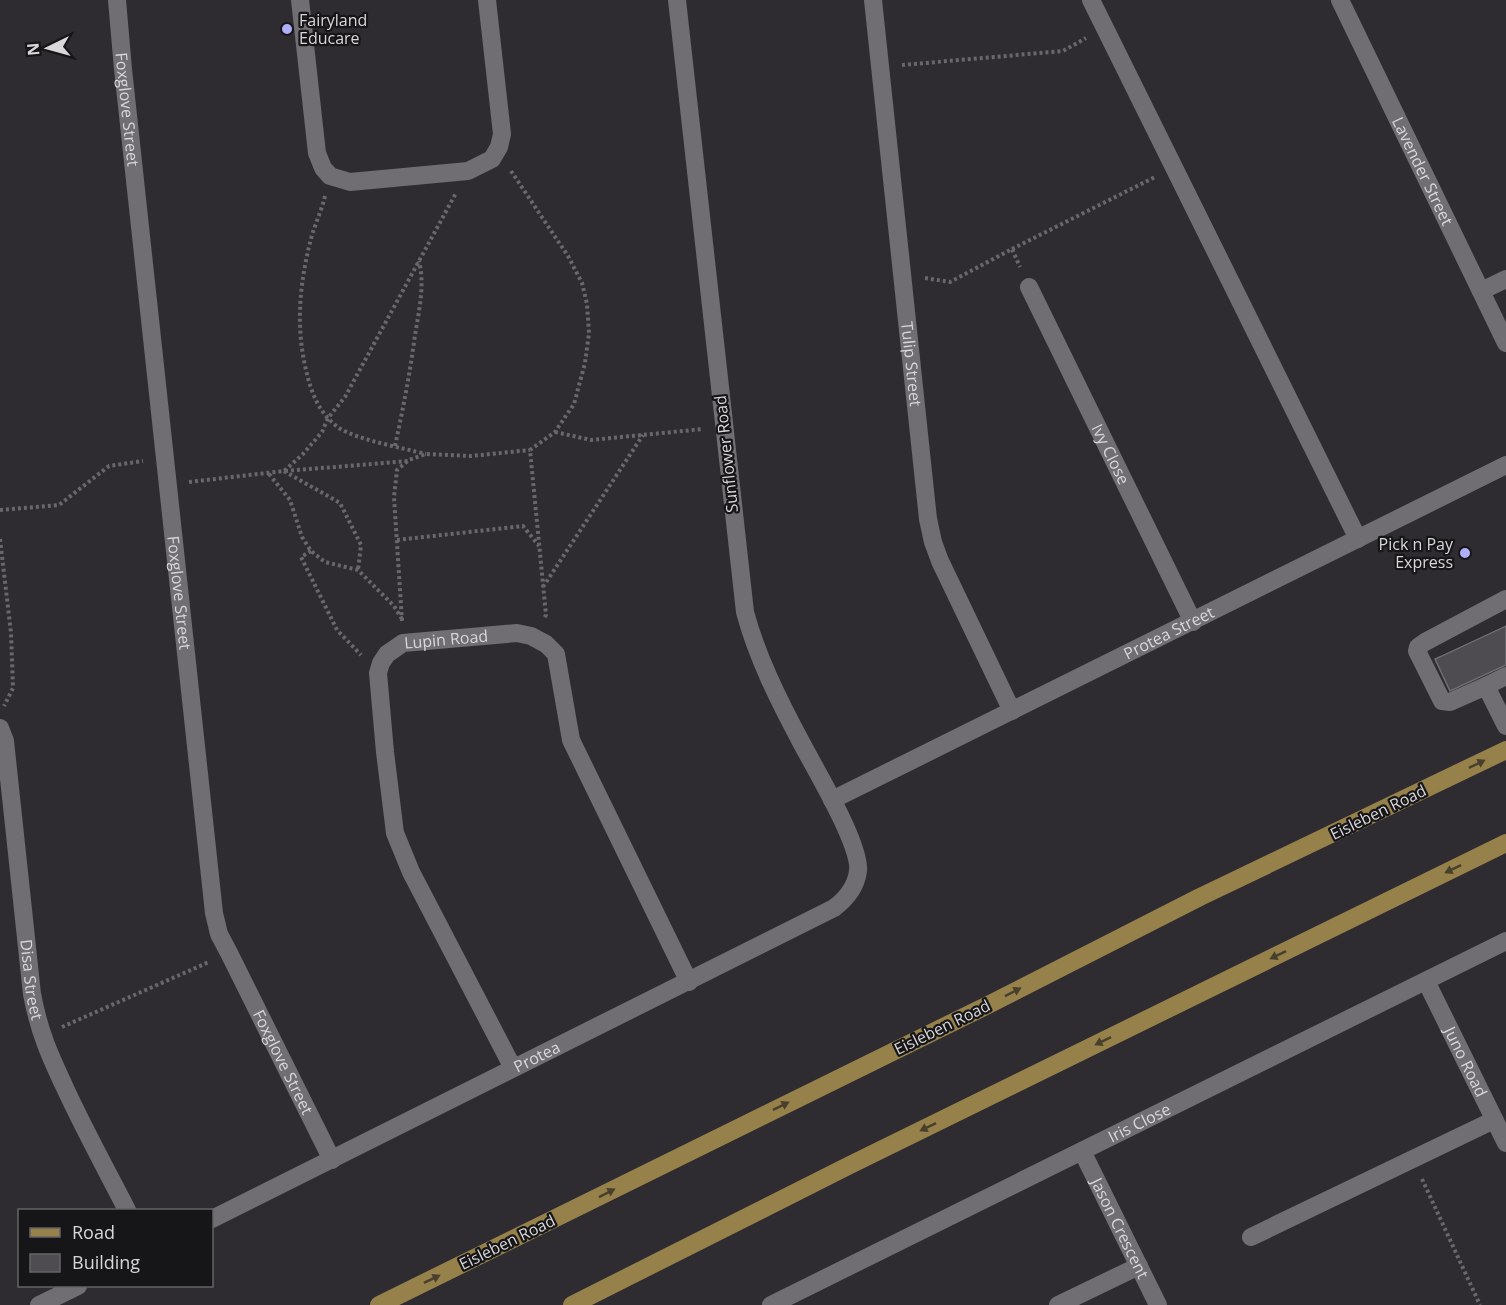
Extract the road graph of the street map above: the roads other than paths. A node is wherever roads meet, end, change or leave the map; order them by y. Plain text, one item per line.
1 (117, 0) edge
2 (300, 0) edge
3 (487, 0) edge
4 (677, 0) edge
5 (873, 0) edge
6 (1092, 0) edge
7 (1340, 0) edge
8 (1506, 279) edge
9 (1029, 287) road end
10 (1481, 291) junction
11 (1506, 343) edge
12 (1506, 465) edge
13 (1358, 539) junction
14 (1506, 599) edge
15 (1193, 622) junction
16 (1506, 676) edge
17 (1486, 686) junction
18 (1012, 711) junction
19 (1506, 726) edge
20 (0, 728) edge
21 (1506, 750) edge
22 (832, 800) junction
23 (1506, 843) edge
24 (854, 884) joint
25 (1506, 941) edge
26 (1426, 981) junction
27 (690, 982) junction
28 (513, 1068) junction
29 (1494, 1120) junction
30 (1506, 1143) edge
31 (1082, 1151) junction
32 (332, 1160) junction
33 (126, 1209) edge
34 (213, 1219) edge
35 (1251, 1237) dead end
36 (1139, 1266) junction
37 (76, 1287) edge
38 (39, 1305) edge
39 (379, 1305) edge
40 (572, 1305) edge
41 (771, 1305) edge
42 (1058, 1305) edge
43 (1158, 1305) edge

1 - 32 street, Foxglove Street
2 - 3 street
4 - 22 street, Sunflower Road
5 - 18 street, Tulip Street
6 - 13 street
7 - 10 street, Lavender Street
8 - 10 street
9 - 15 street, Ivy Close
10 - 11 street, Lavender Street
12 - 13 street, Protea Street
13 - 15 street, Protea Street
14 - 17 street
15 - 18 street, Protea Street
16 - 17 street
17 - 19 street
18 - 22 street, Protea Street
20 - 33 street, Disa Street
39 -> 21 main road, Eisleben Road
22 - 24 street, Sunflower Road
23 -> 40 main road
24 - 27 street, Protea
25 - 26 street, Iris Close
26 - 29 street, Juno Road
26 - 31 street, Iris Close
27 - 28 street, Protea
27 - 28 street, Lupin Road
28 - 32 street, Protea
29 - 30 street, Juno Road
29 - 35 street
31 - 36 street, Jason Crescent
31 - 41 street, Iris Close
32 - 34 street, Protea
36 - 42 street
36 - 43 street, Jason Crescent
37 - 38 street

